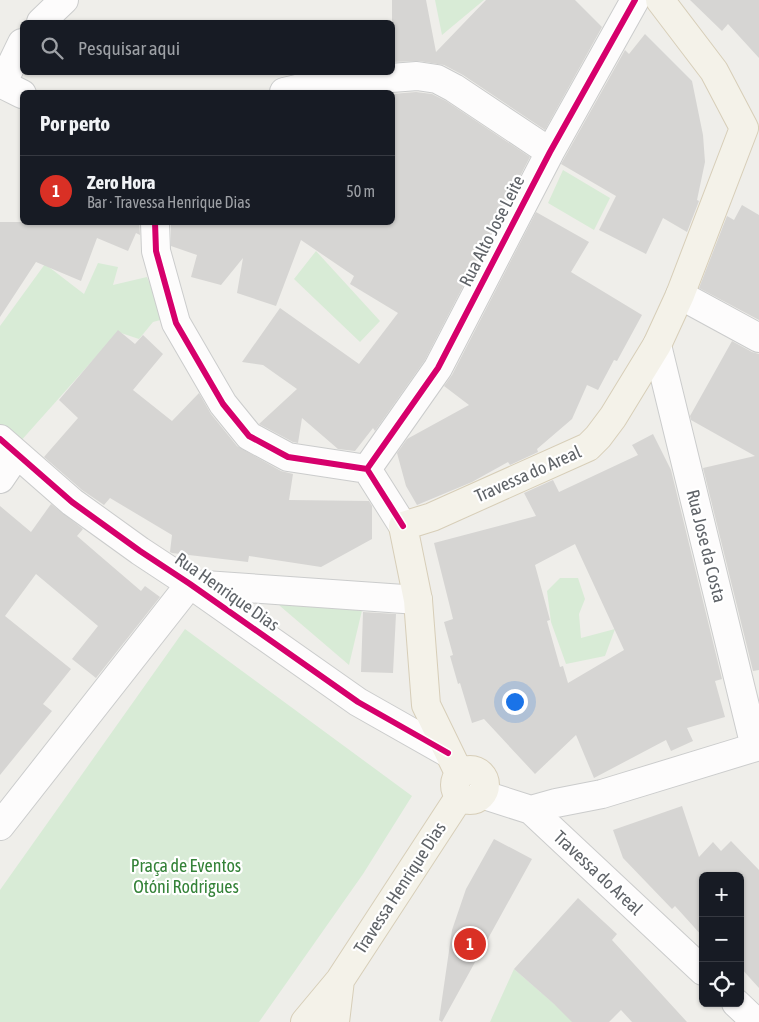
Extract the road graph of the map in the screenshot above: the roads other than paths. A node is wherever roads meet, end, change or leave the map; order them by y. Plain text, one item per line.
1 (64, 0) edge
2 (635, 0) edge
3 (660, 0) edge
4 (43, 20) edge
5 (20, 52) edge
6 (12, 89) edge
7 (293, 90) edge
8 (752, 131) edge
9 (550, 152) junction
10 (155, 225) edge
11 (680, 295) junction
12 (759, 338) edge
13 (657, 345) junction
14 (9, 446) edge
15 (367, 469) junction
16 (0, 479) edge
17 (403, 526) junction
18 (190, 584) junction
19 (418, 600) junction
20 (757, 747) edge
21 (462, 780) junction
22 (531, 810) junction
23 (0, 826) edge
24 (699, 968) edge
25 (340, 980) junction
26 (740, 1007) edge
27 (304, 1022) edge
28 (335, 1022) edge
29 (756, 1022) edge

1 - 4 street
2 - 9 street, Rua Alto Jose Leite
3 - 8 main road
5 - 6 street
7 - 9 street
8 - 11 main road, Travessa do Areal
9 - 15 street, Rua Alto Jose Leite
10 - 15 street
11 - 12 street
11 - 13 main road, Travessa do Areal
13 - 17 main road, Travessa do Areal
13 - 20 street, Rua Jose da Costa
14 - 16 street
14 - 18 street, Rua Henrique Dias
15 - 17 street
17 - 19 main road
18 - 19 street, Rua Henrique Dias
18 - 21 street, Rua Henrique Dias
18 - 23 street
19 - 21 main road
20 - 22 street
21 - 22 street, Travessa do Areal
21 - 25 main road, Travessa Henrique Dias
22 - 24 street, Travessa do Areal
25 - 27 main road, Travessa Henrique Dias
25 - 28 main road, Travessa Henrique Dias
26 - 29 street

